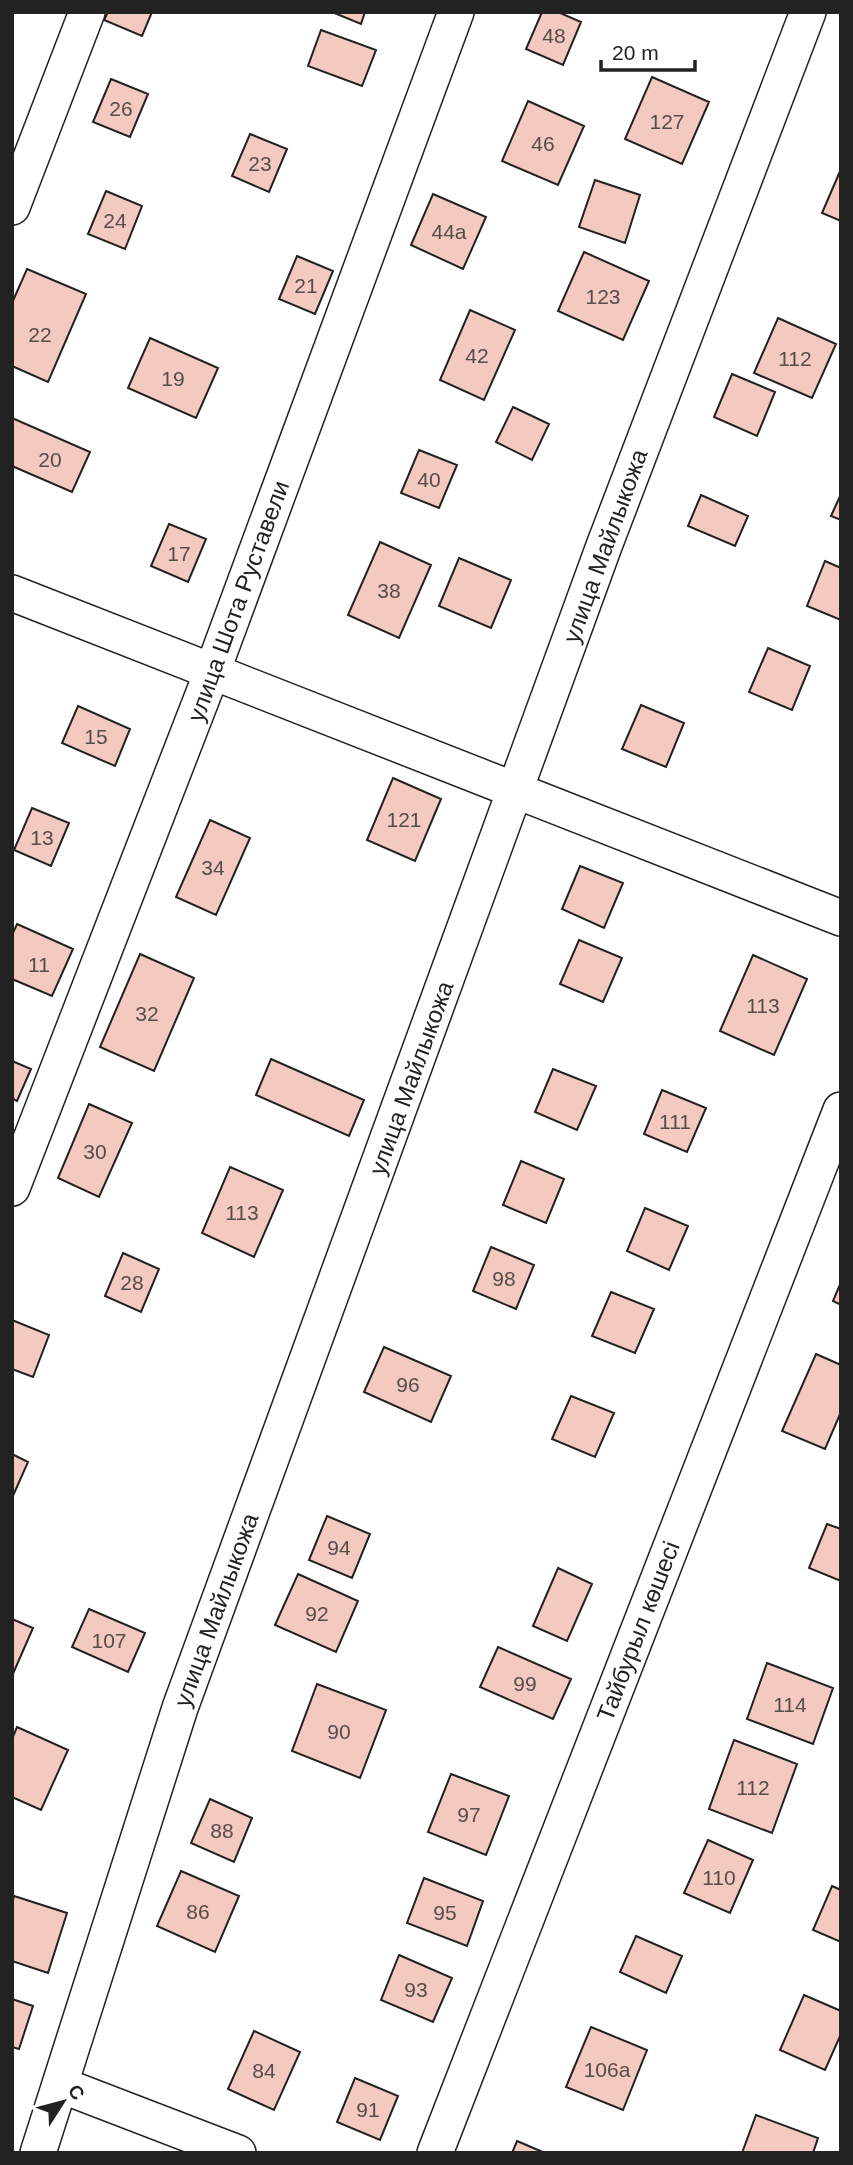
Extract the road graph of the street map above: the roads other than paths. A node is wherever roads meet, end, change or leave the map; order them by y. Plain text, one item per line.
1 (87, 12) edge
2 (456, 12) edge
3 (808, 12) edge
4 (12, 207) edge
5 (12, 593) edge
6 (212, 672) junction
7 (516, 790) junction
8 (841, 918) edge
9 (841, 1110) edge
10 (12, 1188) edge
11 (61, 2085) junction
12 (38, 2153) edge
13 (238, 2153) edge
14 (435, 2153) edge

1 - 4 street
2 - 6 street, улица Шота Руставели
3 - 7 street, улица Майлыкожа
5 - 6 street
6 - 7 street
6 - 10 street, улица Шота Руставели
7 - 8 street
7 - 11 street, улица Майлыкожа
9 - 14 street, Тайбурыл көшесі
11 - 12 street, улица Майлыкожа
11 - 13 street

